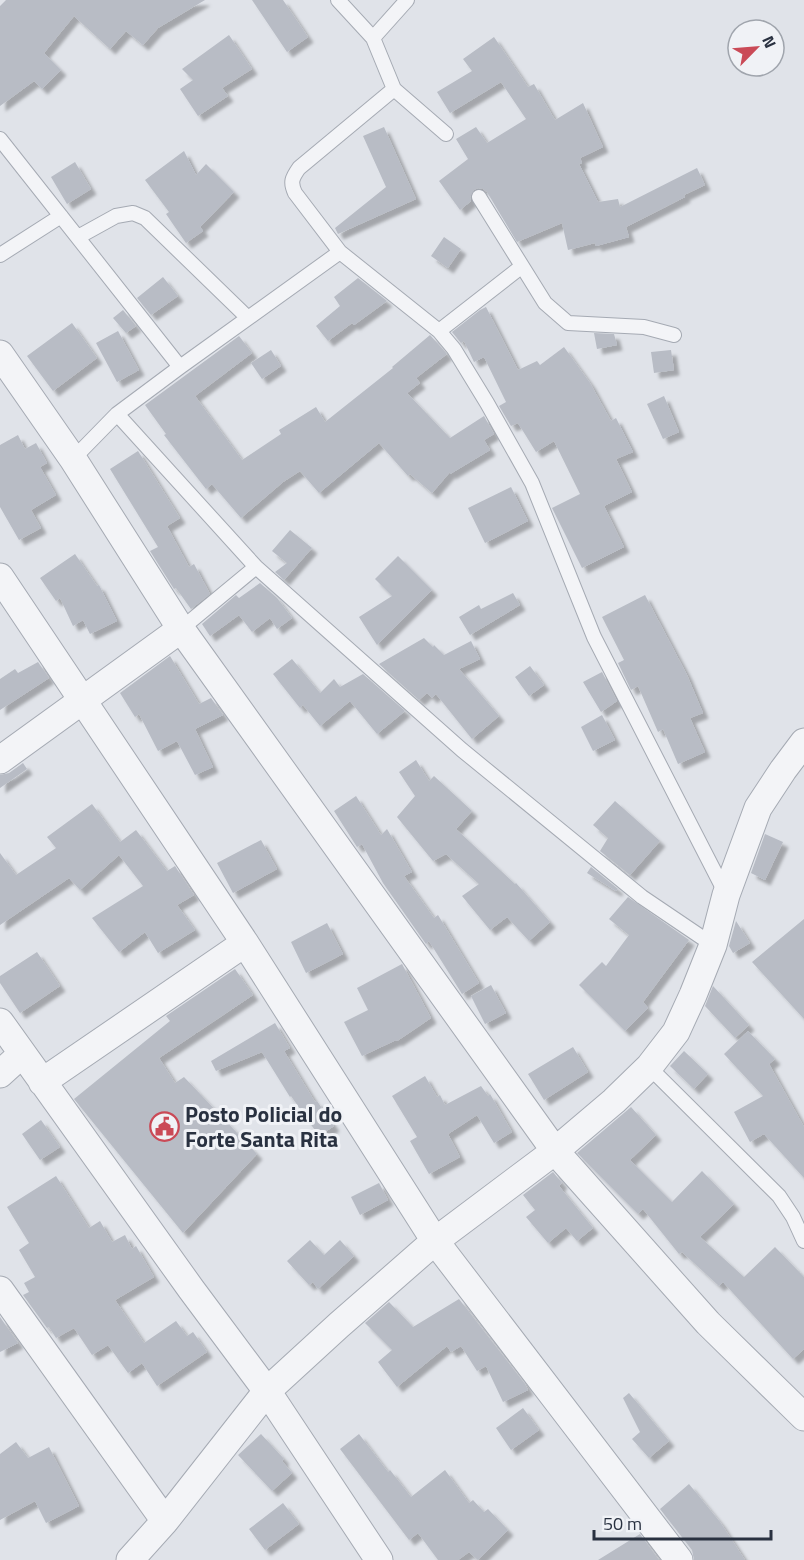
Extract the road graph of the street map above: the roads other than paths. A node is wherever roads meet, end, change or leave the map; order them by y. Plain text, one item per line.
1 (339, 0) edge
2 (407, 0) edge
3 (373, 38) junction
4 (394, 89) junction
5 (446, 134) dead end
6 (0, 139) edge
7 (479, 197) dead end
8 (61, 216) junction
9 (78, 237) junction
10 (340, 252) junction
11 (0, 255) edge
12 (521, 267) junction
13 (248, 318) junction
14 (439, 331) junction
15 (674, 335) dead end
16 (0, 354) edge
17 (180, 367) junction
18 (117, 414) junction
19 (73, 459) junction
20 (256, 567) junction
21 (0, 577) edge
22 (181, 629) junction
23 (82, 700) junction
24 (804, 742) edge
25 (0, 760) edge
26 (726, 895) junction
27 (245, 943) junction
28 (712, 945) junction
29 (0, 1022) edge
30 (22, 1054) junction
31 (649, 1067) junction
32 (0, 1074) edge
33 (42, 1082) junction
34 (555, 1151) junction
35 (435, 1241) junction
36 (804, 1241) edge
37 (0, 1290) edge
38 (267, 1391) junction
39 (804, 1417) edge
40 (165, 1521) junction
41 (130, 1560) edge
42 (379, 1560) edge
43 (679, 1560) edge

1 - 3 lane
2 - 3 lane
3 - 4 lane
4 - 5 lane
4 - 10 lane
6 - 8 lane
7 - 12 lane
8 - 9 lane
8 - 11 lane
9 - 13 lane
9 - 17 lane
10 - 13 lane
10 - 14 lane
12 - 14 lane
12 - 15 lane
13 - 17 lane
14 - 26 lane
16 - 19 street
17 - 18 lane
18 - 19 lane
18 - 20 lane
19 - 22 street
20 - 22 lane
20 - 28 lane
21 - 23 street
22 - 23 street
22 - 34 street
23 - 25 street
23 - 27 street
24 - 26 street
26 - 28 street
27 - 33 street
27 - 35 street
28 - 31 street
29 - 30 street
30 - 32 street
30 - 33 street
31 - 34 street
31 - 36 lane
33 - 38 street
34 - 35 street
34 - 39 street
35 - 38 street
35 - 43 street
37 - 40 street
38 - 40 street
38 - 42 street
40 - 41 street

